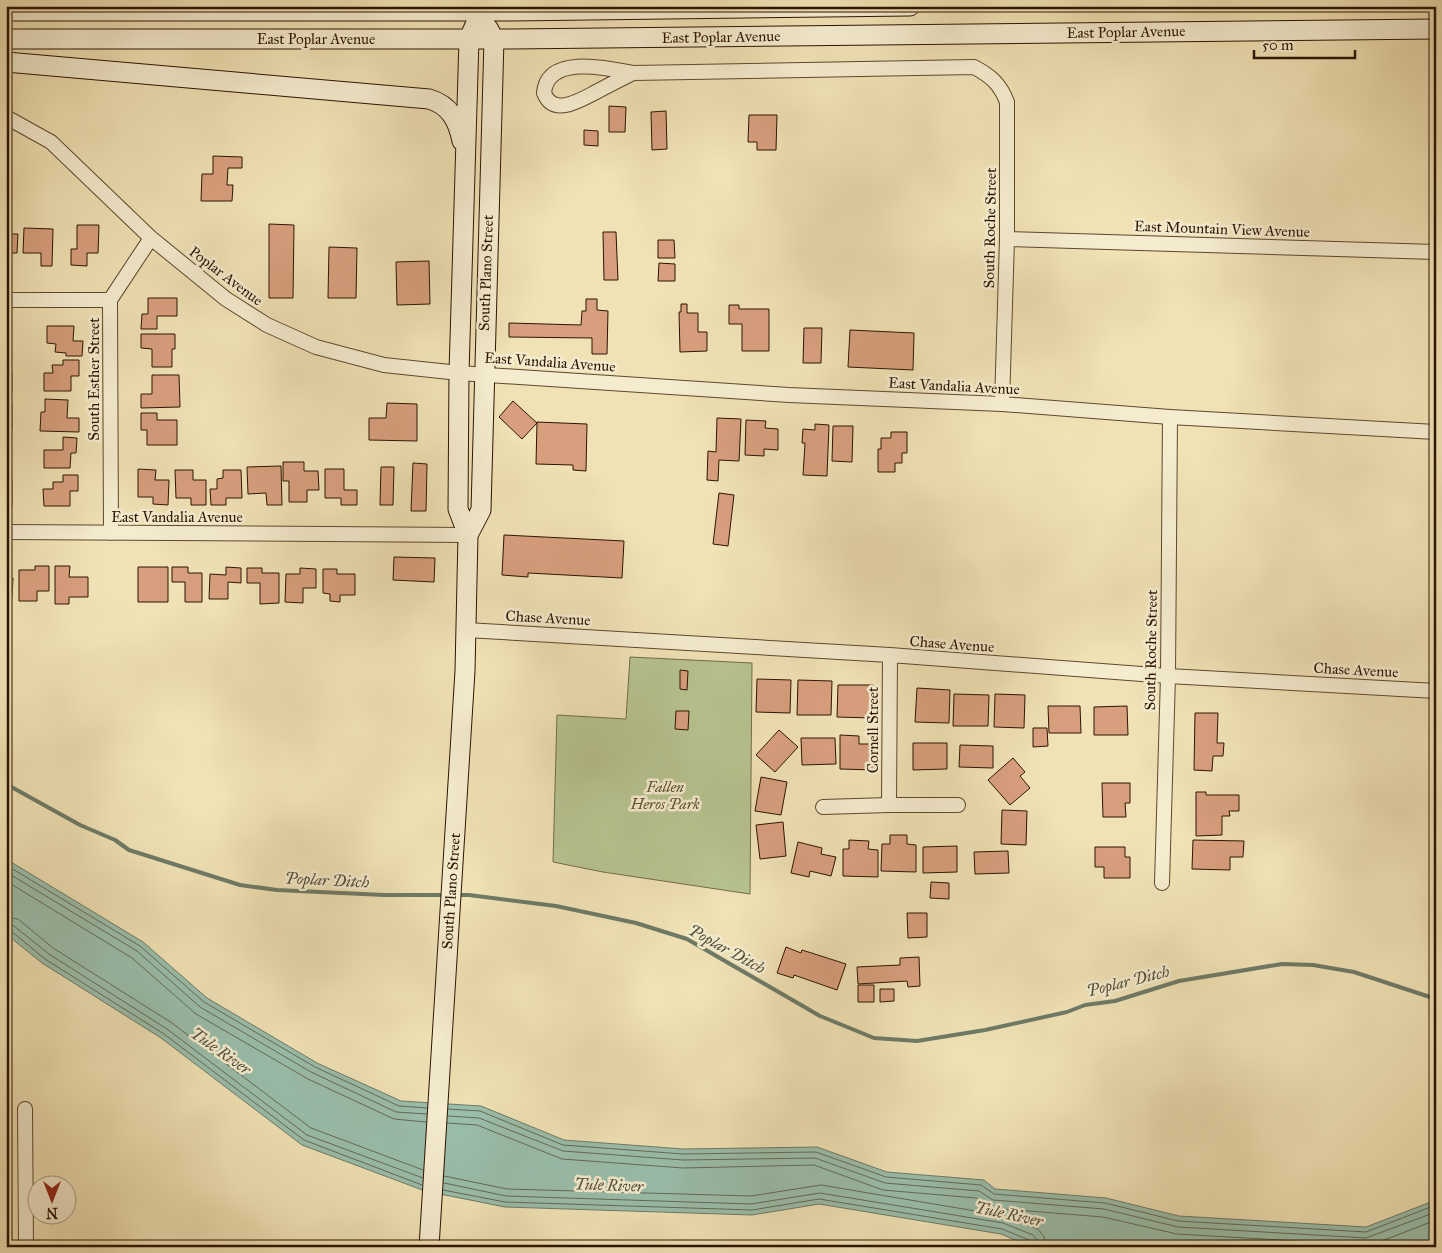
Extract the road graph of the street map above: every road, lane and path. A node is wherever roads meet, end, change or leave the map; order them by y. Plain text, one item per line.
1 (910, 6) edge
2 (481, 9) edge
3 (6, 11) edge
4 (1436, 29) edge
5 (6, 39) edge
6 (469, 39) junction
7 (494, 39) junction
8 (6, 62) edge
9 (632, 73) junction
10 (6, 117) edge
11 (466, 167) junction
12 (152, 238) junction
13 (1007, 239) junction
14 (1436, 252) edge
15 (6, 300) edge
16 (110, 300) junction
17 (471, 373) junction
18 (1002, 404) junction
19 (1170, 417) junction
20 (1436, 432) edge
21 (6, 532) edge
22 (111, 533) junction
23 (468, 535) junction
24 (466, 630) junction
25 (890, 655) junction
26 (1168, 676) junction
27 (1436, 691) edge
28 (889, 805) junction
29 (958, 805) dead end
30 (823, 807) dead end
31 (1162, 883) dead end
32 (25, 1110) dead end
33 (26, 1247) edge
34 (429, 1247) edge

1 - 2 main road, East Poplar Avenue
2 - 3 main road, East Poplar Avenue
2 - 6 main road, South Plano Street
2 - 7 main road, South Plano Street
4 - 7 main road, East Poplar Avenue
5 - 6 main road, East Poplar Avenue
6 - 7 main road, East Poplar Avenue
6 - 11 main road, South Plano Street
7 - 17 main road, South Plano Street
8 - 11 main road
9 - 9 street
9 - 13 street, South Roche Street
10 - 12 street, Poplar Avenue
11 - 17 main road, South Plano Street
12 - 16 street, South Esther Street
12 - 17 street, Poplar Avenue
13 - 14 street, East Mountain View Avenue
13 - 18 street, South Roche Street
15 - 16 street
16 - 22 street, South Esther Street
17 - 18 street, East Vandalia Avenue
17 - 23 main road, South Plano Street
18 - 19 street, East Vandalia Avenue
19 - 20 street, East Vandalia Avenue
19 - 26 street, South Roche Street
21 - 22 street, East Vandalia Avenue
22 - 23 street, East Vandalia Avenue
23 - 24 main road, South Plano Street
24 - 25 street, Chase Avenue
24 - 34 main road, South Plano Street
25 - 26 street, Chase Avenue
25 - 28 street, Cornell Street
26 - 27 street, Chase Avenue
26 - 31 street, South Roche Street
28 - 29 street
28 - 30 street
32 - 33 street

